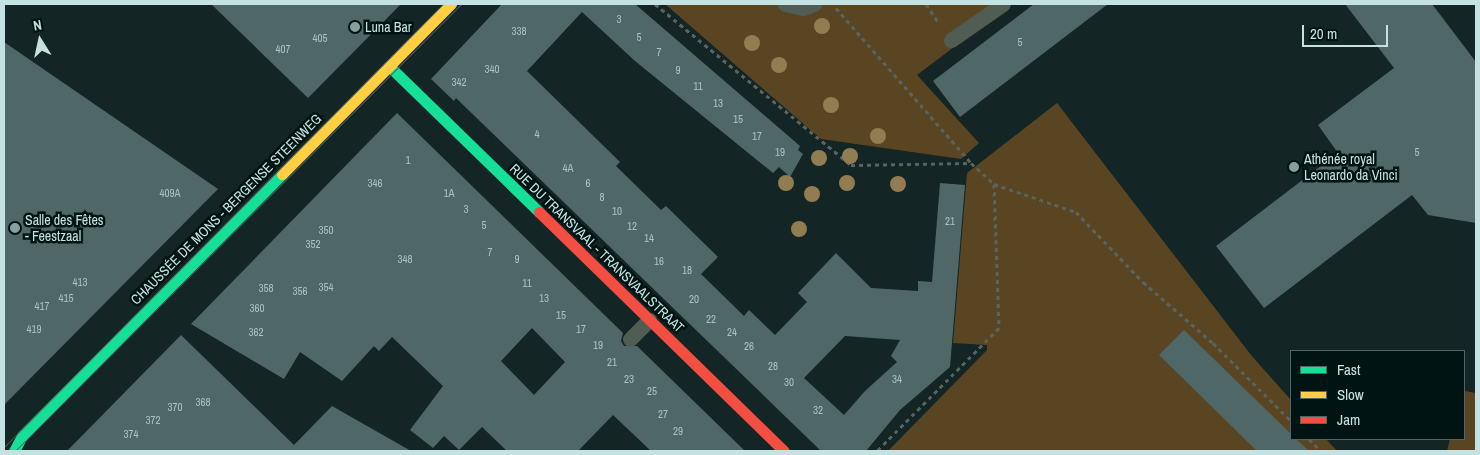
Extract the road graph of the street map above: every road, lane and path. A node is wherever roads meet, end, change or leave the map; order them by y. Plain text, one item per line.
1 (451, 4) edge
2 (655, 4) edge
3 (785, 4) edge
4 (814, 4) edge
5 (832, 4) edge
6 (1002, 4) edge
7 (951, 40) dead end
8 (389, 66) junction
9 (971, 163) junction
10 (994, 184) junction
11 (649, 320) junction
12 (630, 339) dead end
13 (1290, 420) edge
14 (1310, 440) edge
15 (14, 451) edge
16 (784, 451) edge
17 (877, 451) edge
18 (1321, 451) edge

1 - 8 main road, CHAUSSÉE DE MONS - BERGENSE STEENWEG
2 - 9 path
3 - 4 lane
5 - 9 path
6 - 7 lane
8 - 11 main road, RUE DU TRANSVAAL - TRANSVAALSTRAAT
8 - 15 main road, CHAUSSÉE DE MONS - BERGENSE STEENWEG
9 - 10 path
10 - 13 path
10 - 17 path
11 - 12 lane
11 - 16 main road, RUE DU TRANSVAAL - TRANSVAALSTRAAT
14 - 18 path

